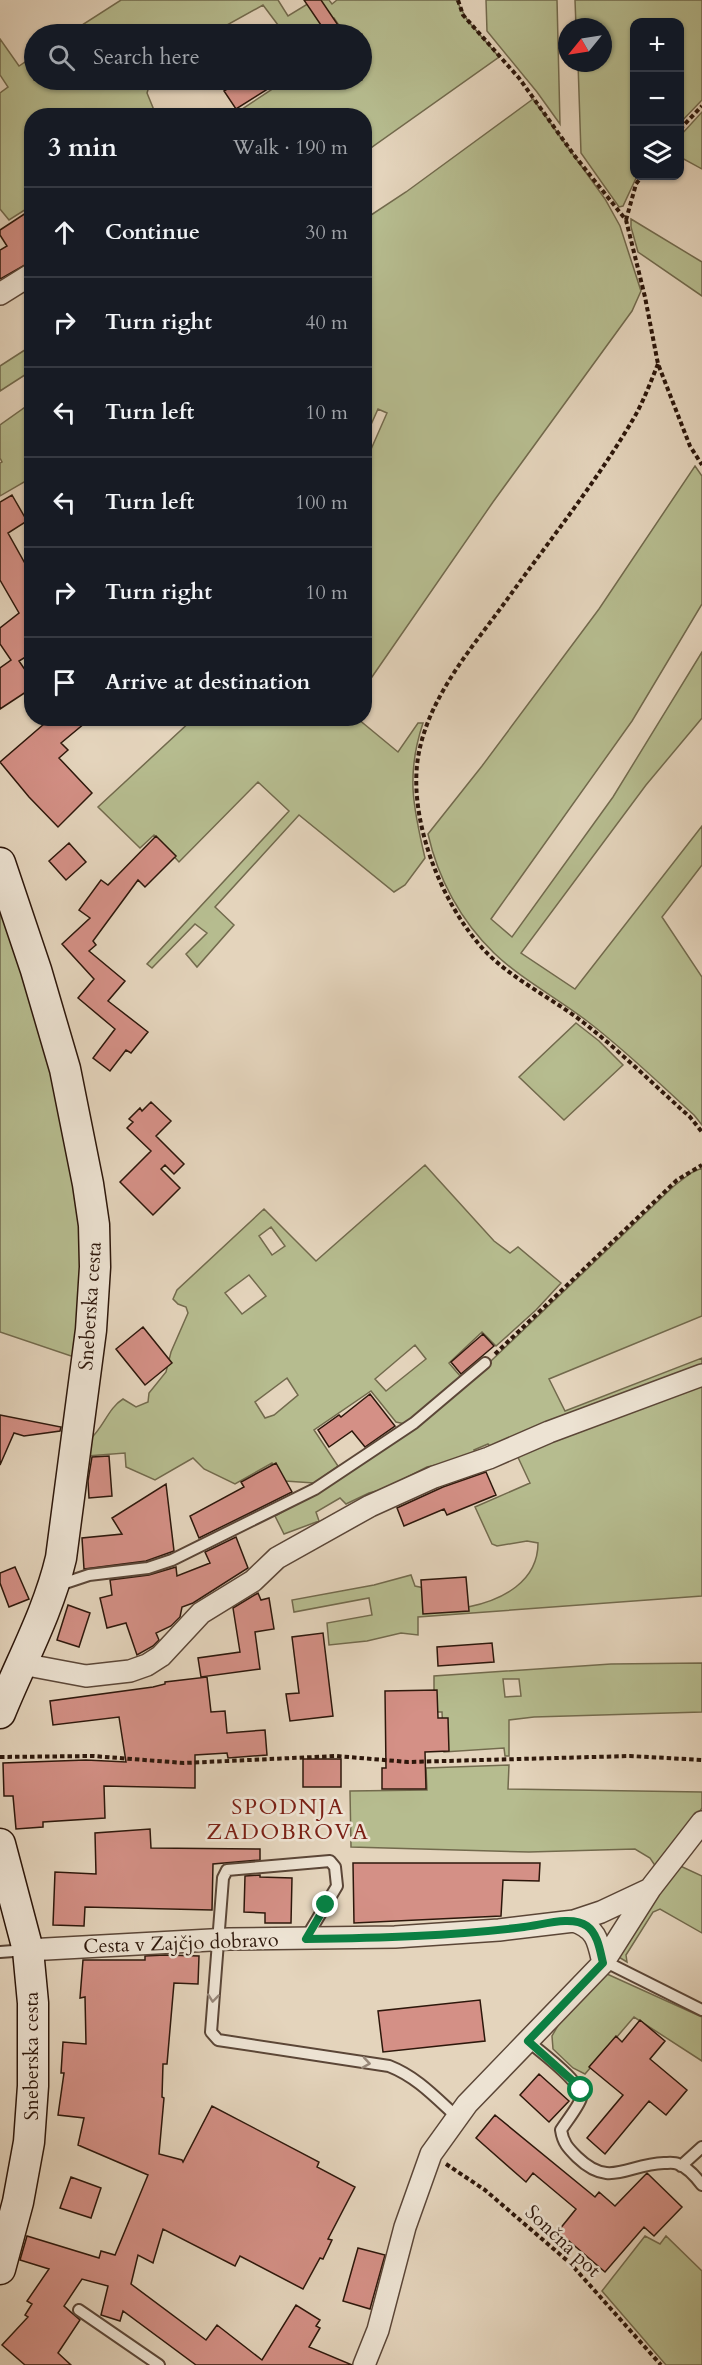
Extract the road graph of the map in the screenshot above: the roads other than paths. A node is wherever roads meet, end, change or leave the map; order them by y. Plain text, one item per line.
1 (24, 279) edge
2 (0, 294) edge
3 (0, 863) edge
4 (485, 1363) road end
5 (702, 1375) edge
6 (54, 1587) junction
7 (22, 1664) junction
8 (0, 1713) edge
9 (702, 1822) edge
10 (0, 1844) edge
11 (650, 1889) junction
12 (574, 1921) junction
13 (306, 1939) junction
14 (219, 1940) junction
15 (14, 1951) edge
16 (604, 1962) junction
17 (702, 2010) edge
18 (528, 2041) junction
19 (457, 2117) junction
20 (702, 2146) edge
21 (681, 2166) junction
22 (702, 2185) edge
23 (0, 2269) edge
24 (79, 2310) dead end
25 (159, 2365) edge
26 (364, 2365) edge

1 - 2 street
3 - 6 street, Sneberska cesta
4 - 6 lane
5 - 7 street
6 - 7 street, Sneberska cesta
7 - 8 street, Sneberska cesta
9 - 11 street, Cesta v Zajčjo dobravo
10 - 15 street, Sneberska cesta
11 - 12 street, Cesta v Zajčjo dobravo
11 - 16 street, Cesta v Zajčjo dobravo
12 - 13 street, Cesta v Zajčjo dobravo
12 - 16 street
13 - 14 street, Cesta v Zajčjo dobravo
13 - 14 lane
14 - 15 street, Cesta v Zajčjo dobravo
14 -> 19 lane
15 - 23 street, Sneberska cesta
16 - 17 lane
16 - 18 street, Cesta v Zajčjo dobravo
18 - 19 street, Cesta v Zajčjo dobravo
18 - 21 lane
19 - 26 street, Cesta v Zajčjo dobravo
20 - 21 lane
21 - 22 lane
24 - 25 lane

